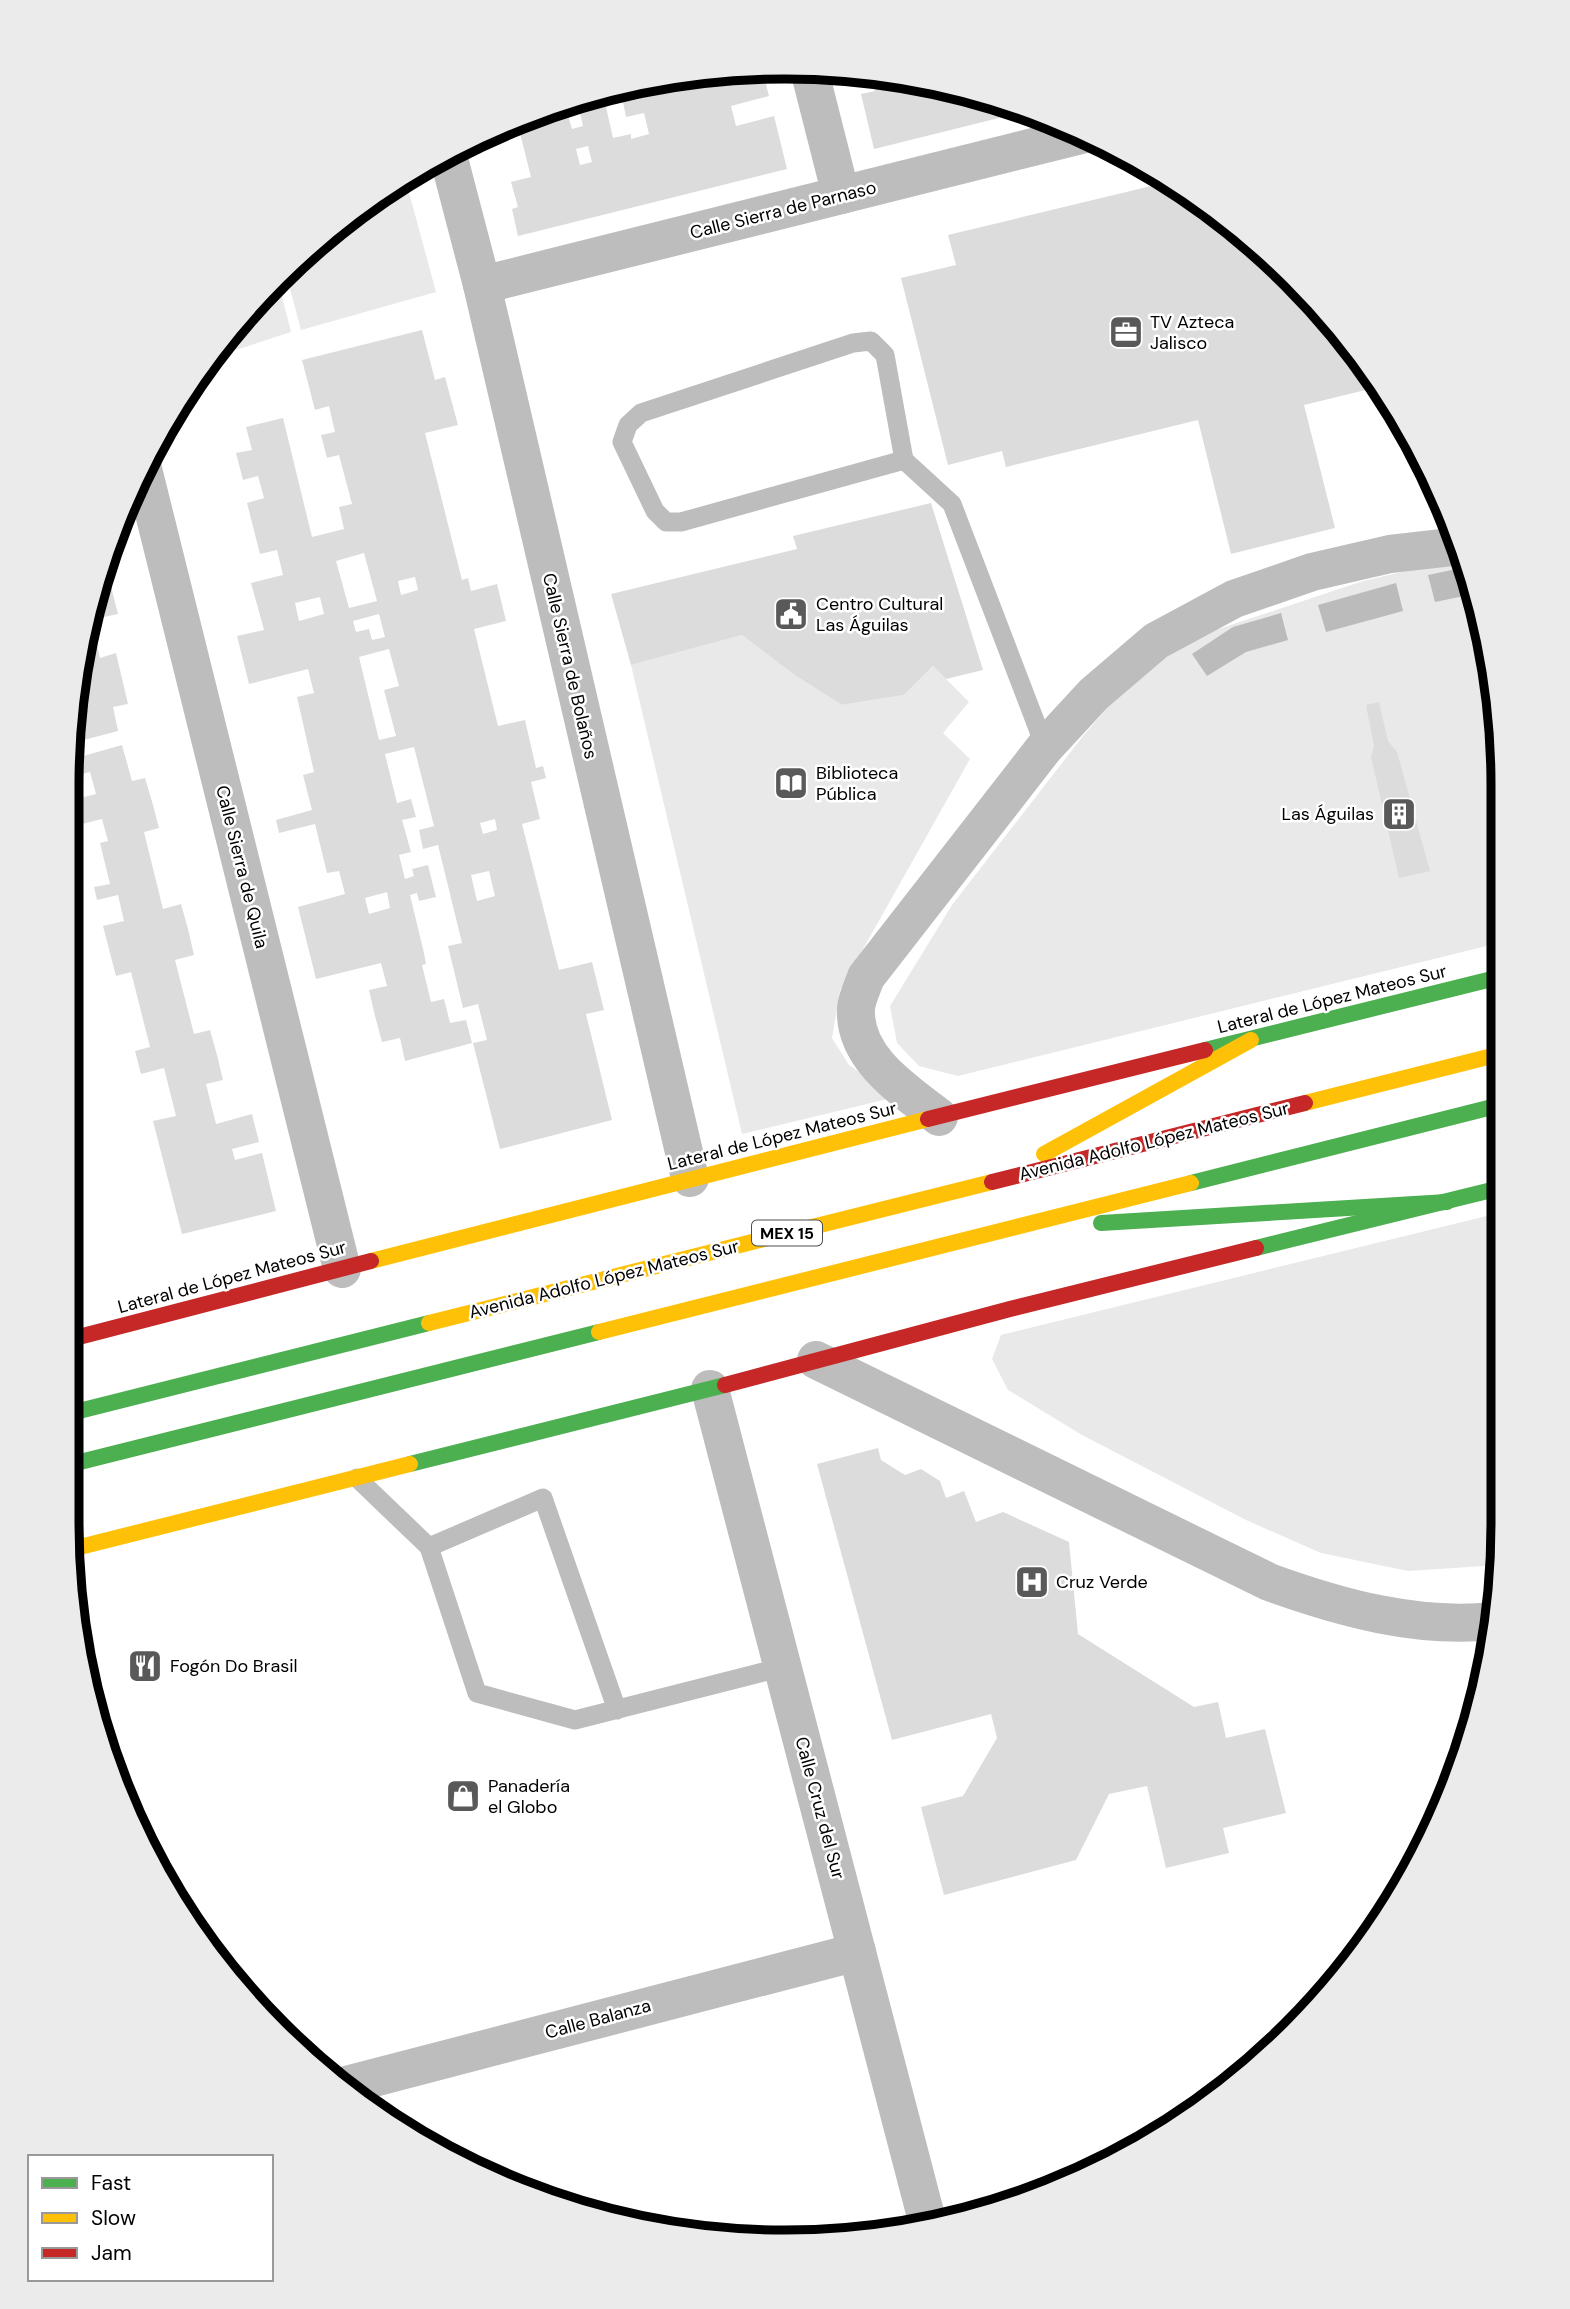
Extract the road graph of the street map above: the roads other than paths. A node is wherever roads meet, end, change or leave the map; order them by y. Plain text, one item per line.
1 (812, 80) edge
2 (1067, 138) edge
3 (449, 164) edge
4 (841, 195) junction
5 (482, 285) junction
6 (904, 460) junction
7 (147, 485) edge
8 (1450, 547) edge
9 (1045, 747) junction
10 (1491, 979) edge
11 (1251, 1040) junction
12 (1491, 1056) edge
13 (1491, 1107) edge
14 (939, 1117) junction
15 (690, 1178) junction
16 (997, 1180) junction
17 (1491, 1190) edge
18 (1447, 1202) junction
19 (1005, 1229) junction
20 (342, 1269) junction
21 (79, 1337) edge
22 (816, 1360) junction
23 (710, 1389) junction
24 (79, 1411) edge
25 (79, 1462) edge
26 (357, 1478) junction
27 (80, 1547) edge
28 (429, 1547) junction
29 (1484, 1621) edge
30 (783, 1667) junction
31 (617, 1710) junction
32 (857, 1952) junction
33 (354, 2083) edge
34 (926, 2216) edge

1 - 4 street
2 - 4 street, Calle Sierra de Parnaso
3 - 5 street, Calle Sierra de Bolaños
4 - 5 street, Calle Sierra de Parnaso
5 - 15 street, Calle Sierra de Bolaños
6 - 6 lane
6 - 9 lane
7 - 20 street, Calle Sierra de Quila
8 - 9 street
9 - 14 street
10 - 11 main road, Lateral de López Mateos Sur
11 - 14 main road, Lateral de López Mateos Sur
11 - 16 main road
12 - 16 main road, Avenida Adolfo López Mateos Sur / MEX 15
13 - 19 main road
14 - 15 main road, Lateral de López Mateos Sur
15 - 20 main road, Lateral de López Mateos Sur
16 - 24 main road, Avenida Adolfo López Mateos Sur / MEX 15
17 - 18 main road
18 - 19 main road
18 - 22 main road
19 - 25 main road
20 - 21 main road, Lateral de López Mateos Sur
22 - 23 main road
22 - 29 street
23 - 26 main road
23 - 30 street, Calle Cruz del Sur
26 - 27 main road
26 - 28 lane
28 - 31 lane
28 - 31 lane
30 - 31 lane
30 - 32 street, Calle Cruz del Sur
32 - 33 street, Calle Balanza
32 - 34 street, Calle Cruz del Sur

